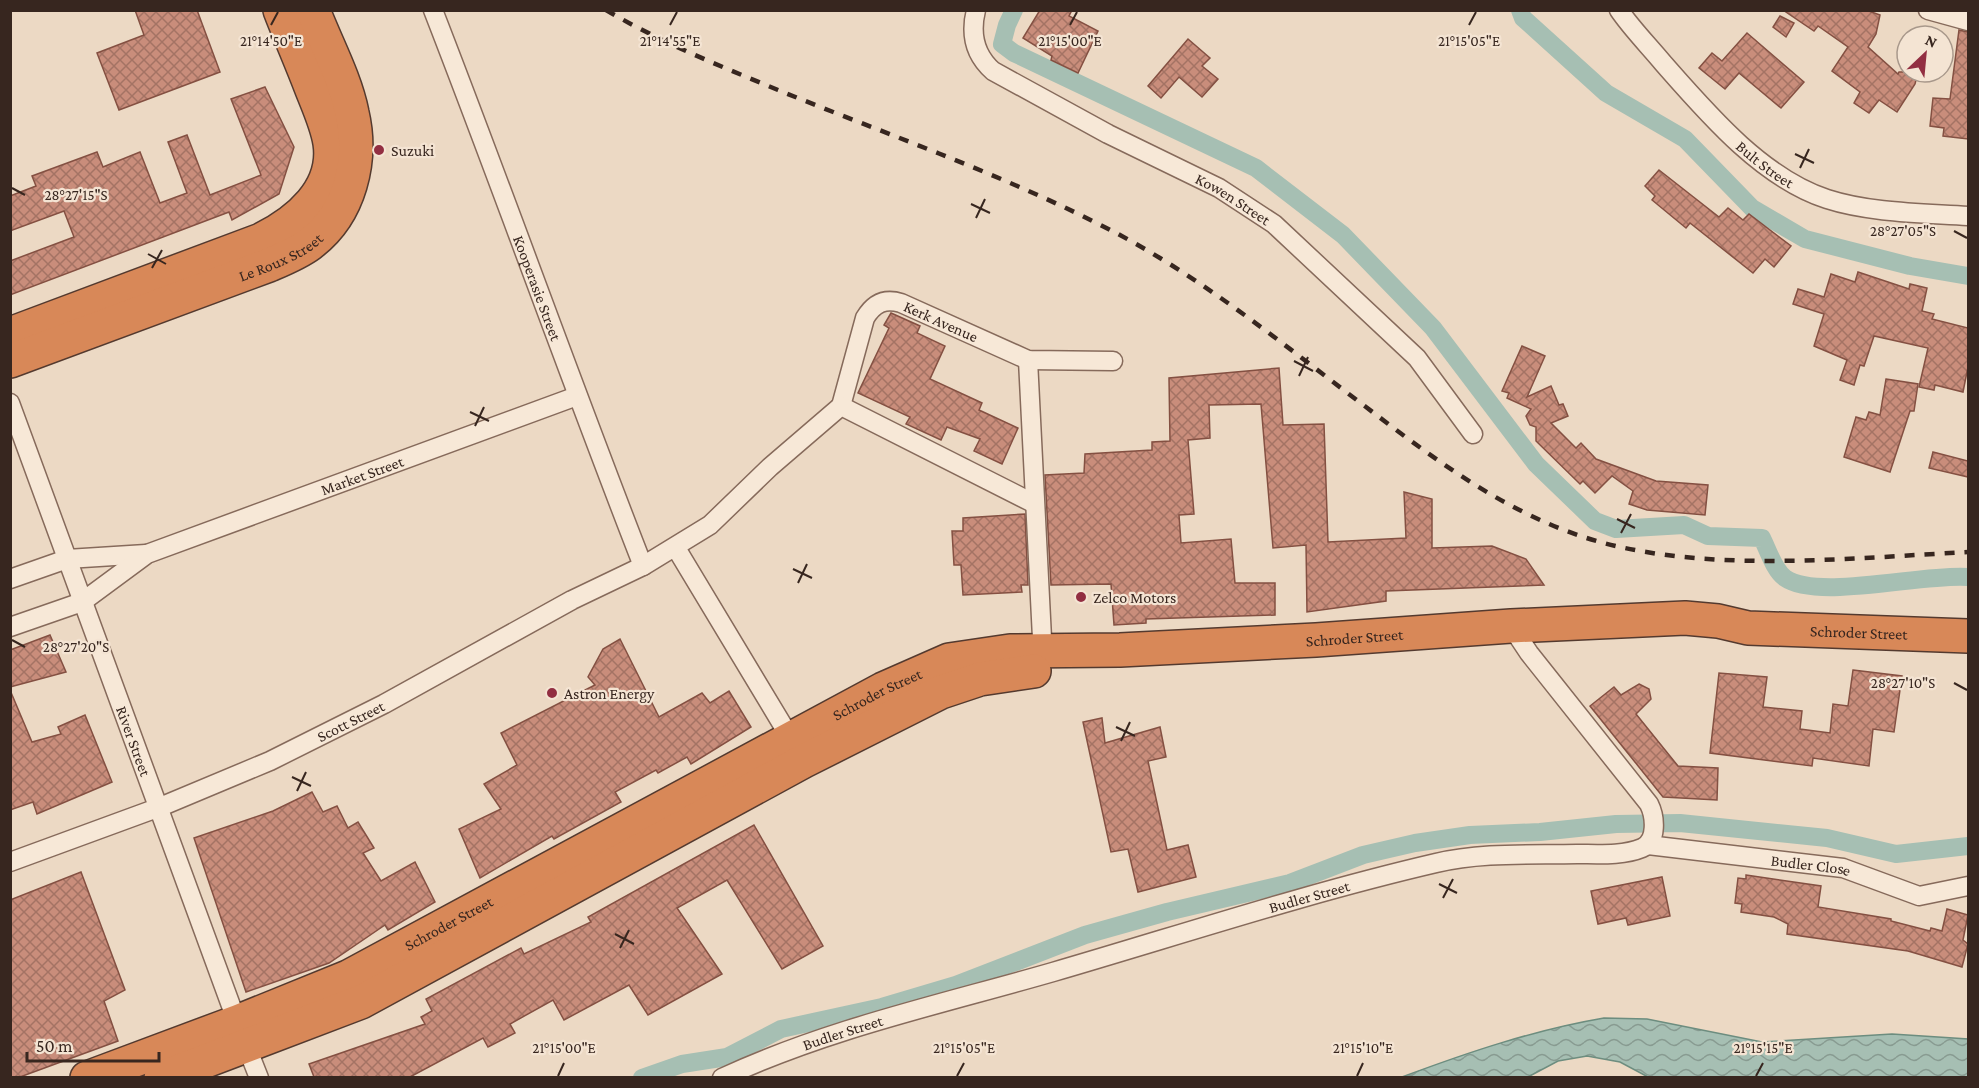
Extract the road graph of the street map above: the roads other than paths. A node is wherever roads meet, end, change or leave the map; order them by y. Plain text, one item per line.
1 (313, 10) edge
2 (433, 10) edge
3 (976, 10) edge
4 (1619, 10) edge
5 (1928, 10) edge
6 (281, 11) edge
7 (1968, 21) edge
8 (1968, 216) edge
9 (10, 334) edge
10 (1028, 360) junction
11 (10, 361) edge
12 (1113, 361) dead end
13 (577, 396) junction
14 (10, 403) edge
15 (841, 406) junction
16 (1473, 434) dead end
17 (1033, 503) junction
18 (676, 548) junction
19 (147, 554) junction
20 (67, 559) junction
21 (643, 566) junction
22 (10, 579) edge
23 (82, 602) junction
24 (10, 627) edge
25 (1517, 635) junction
26 (1968, 636) edge
27 (1043, 660) junction
28 (798, 750) junction
29 (160, 807) junction
30 (1651, 837) junction
31 (10, 861) edge
32 (1968, 886) edge
33 (242, 1034) junction
34 (87, 1077) edge
35 (161, 1077) edge
36 (259, 1077) edge
37 (722, 1077) edge

1 - 11 highway, Le Roux Street
2 - 13 street, Kooperasie Street
3 - 16 street, Kowen Street
4 - 8 street, Bult Street
5 - 7 street
6 - 9 highway, Le Roux Street
10 - 12 street, Kerk Avenue
10 - 15 street, Kerk Avenue
10 - 17 street
13 - 19 street, Market Street
13 - 21 street, Kooperasie Street
14 - 20 street, River Street
15 - 17 street
15 - 18 street
17 - 27 street
18 - 21 street, Scott Street
18 - 28 street
19 - 20 street, Market Street
19 - 23 street, Market Street
20 - 22 street, Market Street
20 - 23 street, River Street
21 - 29 street, Scott Street
23 - 24 street, Market Street
23 - 29 street, River Street
25 - 26 highway, Schroder Street
25 - 27 highway, Schroder Street
25 - 30 street
27 - 28 highway, Schroder Street
28 - 33 highway, Schroder Street
29 - 31 street, Scott Street
29 - 33 street, River Street
30 - 32 street, Budler Close
30 - 37 street, Budler Street
33 - 34 highway, Schroder Street
33 - 35 highway, Schroder Street
33 - 36 street, River Street

